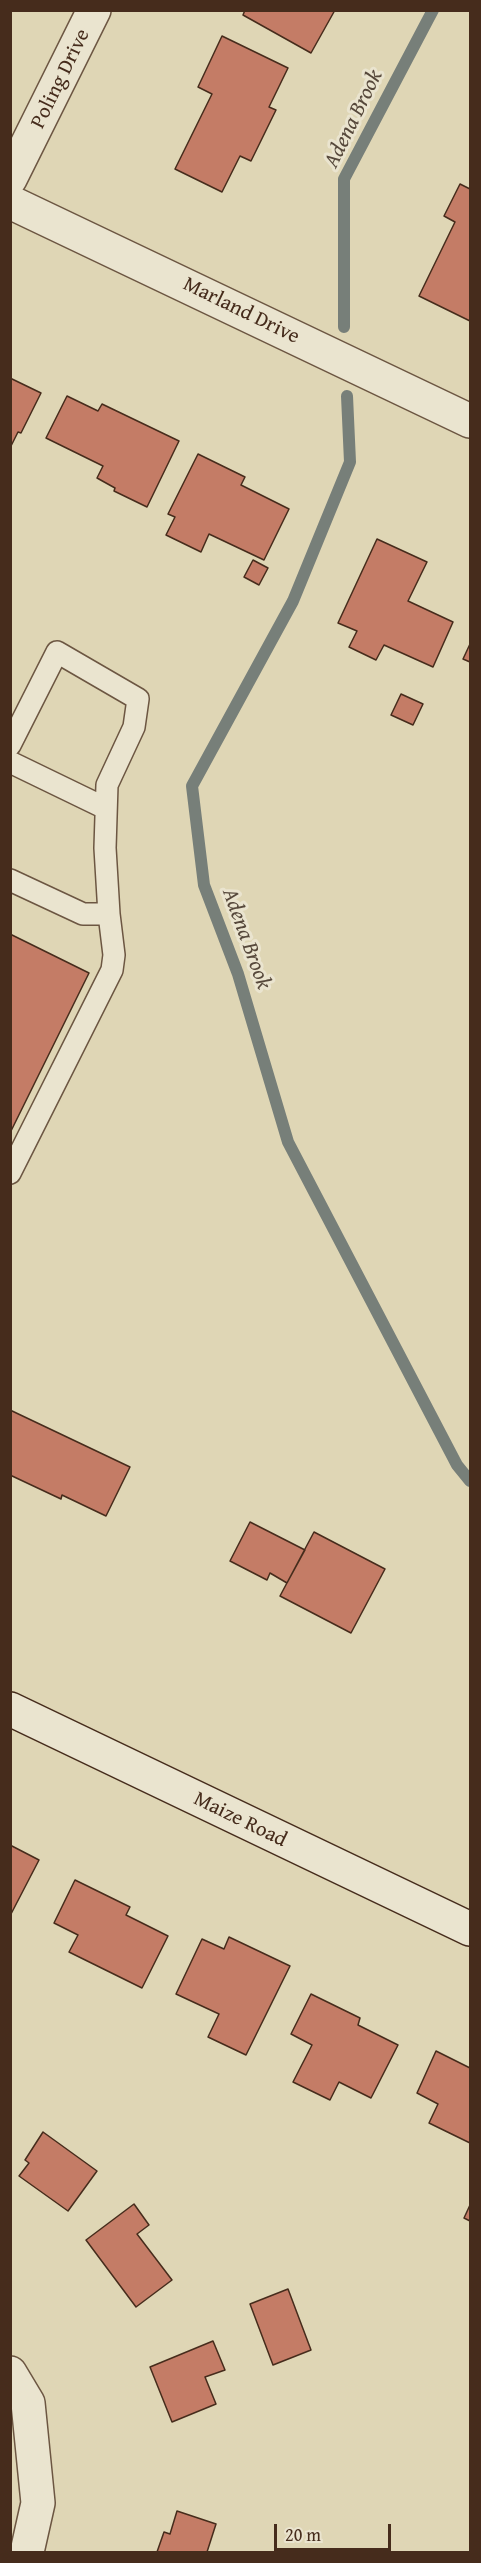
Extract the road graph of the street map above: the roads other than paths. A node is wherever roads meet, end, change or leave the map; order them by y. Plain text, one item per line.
1 (94, 10) edge
2 (10, 179) edge
3 (10, 202) edge
4 (471, 421) edge
5 (10, 745) edge
6 (10, 762) edge
7 (105, 808) junction
8 (10, 880) edge
9 (109, 914) junction
10 (10, 1173) edge
11 (10, 1709) edge
12 (471, 1929) edge
13 (10, 2373) edge
14 (27, 2553) edge

1 - 2 street, Poling Drive
3 - 4 street, Marland Drive
5 - 7 lane
6 - 7 lane
7 - 9 lane
8 - 9 lane
9 - 10 lane
11 - 12 street, Maize Road
13 - 14 street

